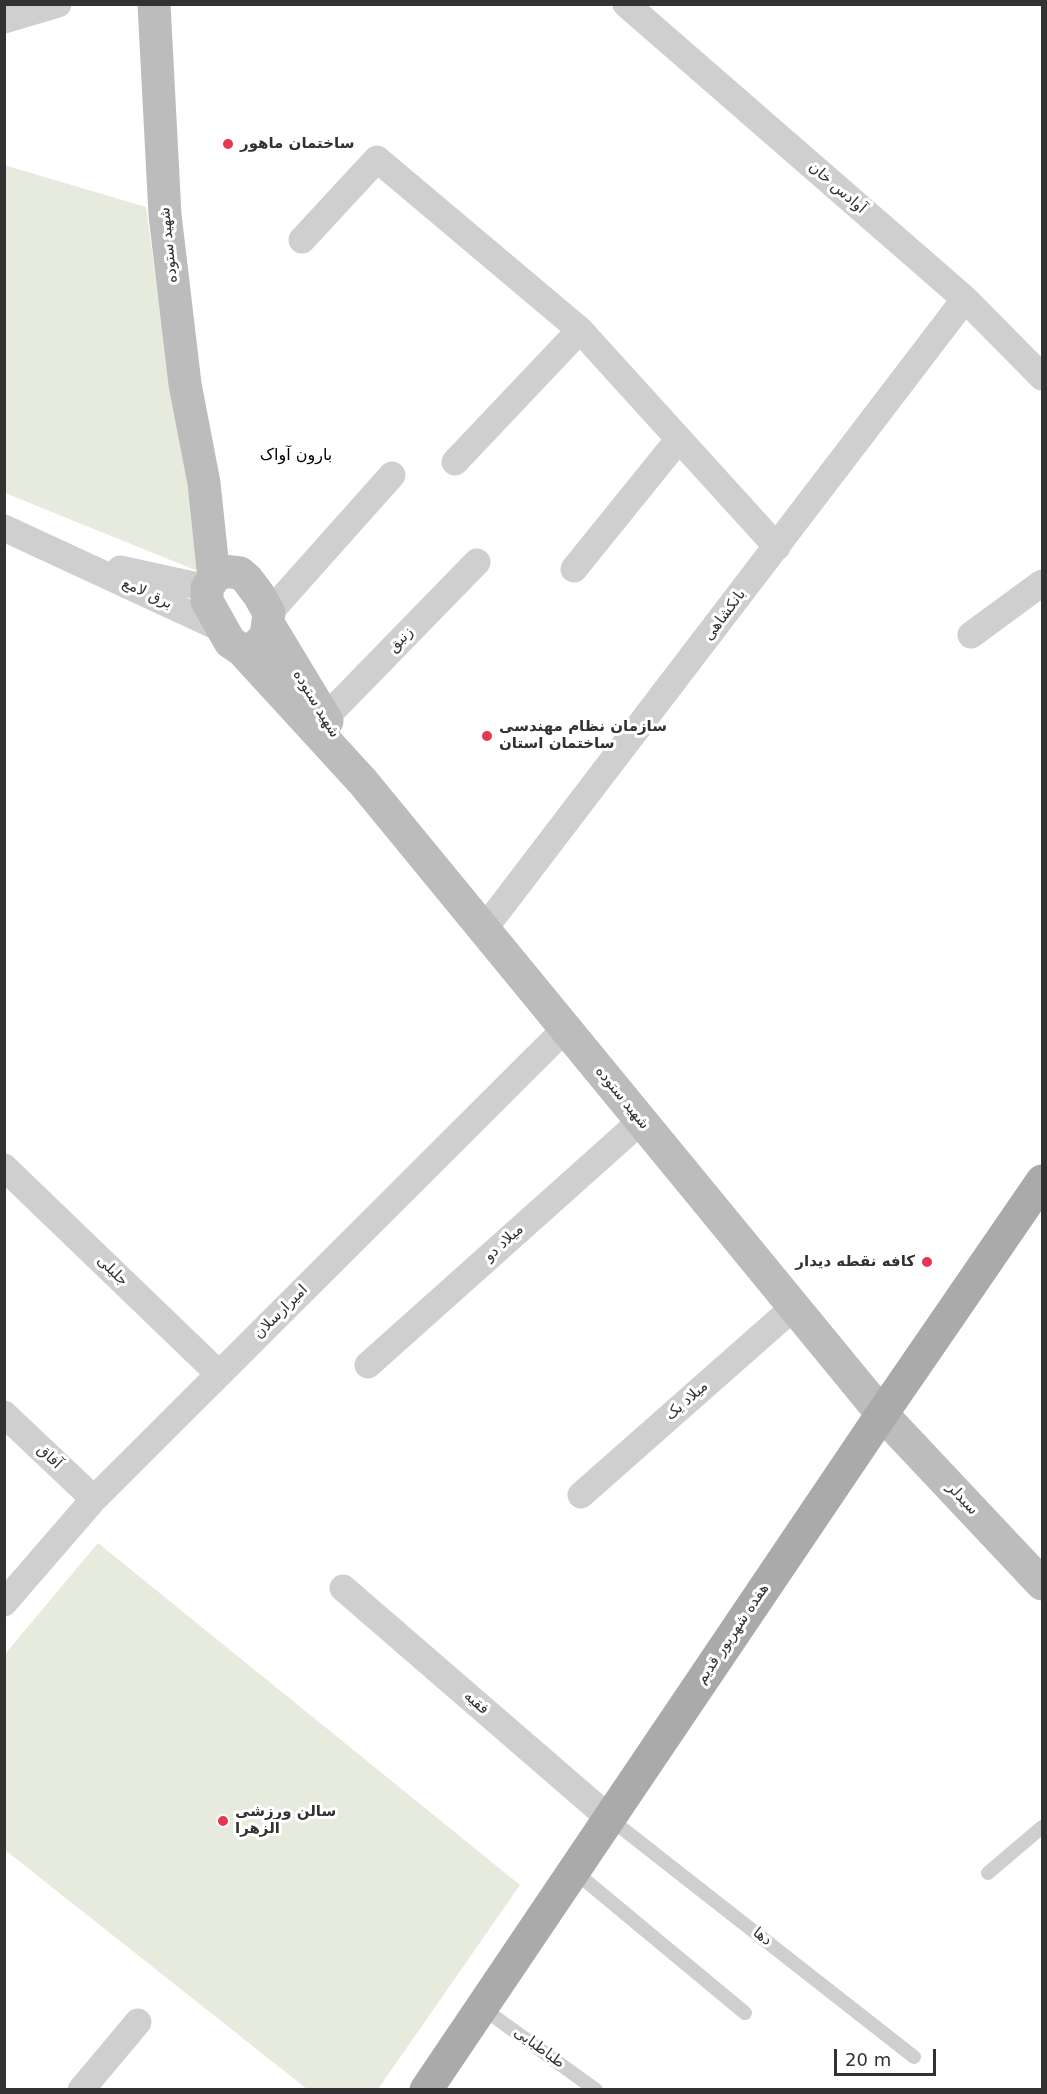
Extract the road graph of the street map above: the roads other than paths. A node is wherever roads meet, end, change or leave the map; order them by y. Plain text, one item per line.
1 (58, 4) edge
2 (154, 4) edge
3 (626, 4) edge
4 (4, 20) edge
5 (302, 240) dead end
6 (965, 299) junction
7 (580, 330) junction
8 (1042, 377) edge
9 (679, 440) junction
10 (455, 462) dead end
11 (392, 475) dead end
12 (204, 483) junction
13 (4, 528) edge
14 (777, 547) junction
15 (72, 558) junction
16 (477, 562) dead end
17 (574, 569) dead end
18 (247, 579) junction
19 (211, 583) junction
20 (1042, 583) edge
21 (269, 619) junction
22 (971, 635) dead end
23 (232, 639) junction
24 (325, 718) junction
25 (363, 782) junction
26 (484, 929) junction
27 (565, 1029) junction
28 (641, 1121) junction
29 (4, 1167) edge
30 (1042, 1181) edge
31 (794, 1307) junction
32 (368, 1365) dead end
33 (219, 1374) junction
34 (4, 1414) edge
35 (882, 1414) junction
36 (581, 1495) dead end
37 (94, 1499) junction
38 (1042, 1584) edge
39 (343, 1588) dead end
40 (4, 1603) edge
41 (609, 1818) junction
42 (1042, 1827) edge
43 (574, 1871) junction
44 (988, 1873) dead end
45 (481, 2007) junction
46 (745, 2013) dead end
47 (138, 2022) dead end
48 (914, 2057) dead end
49 (81, 2090) edge
50 (426, 2090) edge
51 (596, 2090) edge

1 - 4 street
2 - 12 main road, شهید ستوده
3 - 6 street, آوادس خان
5 - 7 street
6 - 8 street, آوادس خان
6 - 14 street, بانکشاهی
7 - 9 street
7 - 10 street
9 - 14 street
9 - 17 street
11 - 21 street
12 - 18 main road, شهید ستوده
12 - 19 main road, شهید ستوده
13 - 15 street, برق لامع
14 - 26 street, بانکشاهی
15 - 19 street, برق لامع
15 - 23 street, برق لامع
16 - 24 street, زنبق
18 - 19 main road
18 - 21 main road
19 - 23 main road
20 - 22 street
21 - 23 main road
21 - 24 main road, شهید ستوده
23 - 25 main road, شهید ستوده
24 - 25 main road, شهید ستوده
25 - 26 main road, شهید ستوده
26 - 27 main road, شهید ستوده
27 - 28 main road, شهید ستوده
27 - 33 street, امیرارسلان
28 - 31 main road, شهید ستوده
28 - 32 street, میلاد دو
29 - 33 street, جلیلی
30 - 35 main road, هفده شهریور قدیم
31 - 35 main road, شهید ستوده
31 - 36 street, میلاد یک
33 - 37 street, امیرارسلان
34 - 37 street, آفاق
35 - 38 main road, سیدلر
35 - 41 main road, هفده شهریور قدیم
37 - 40 street, امیرارسلان
39 - 41 street, فقیه
41 - 43 main road, هفده شهریور قدیم
41 - 48 lane, دها
42 - 44 lane
43 - 45 main road, هفده شهریور قدیم
43 - 46 lane
45 - 50 main road, هفده شهریور قدیم
45 - 51 lane, طباطبایی
47 - 49 street

